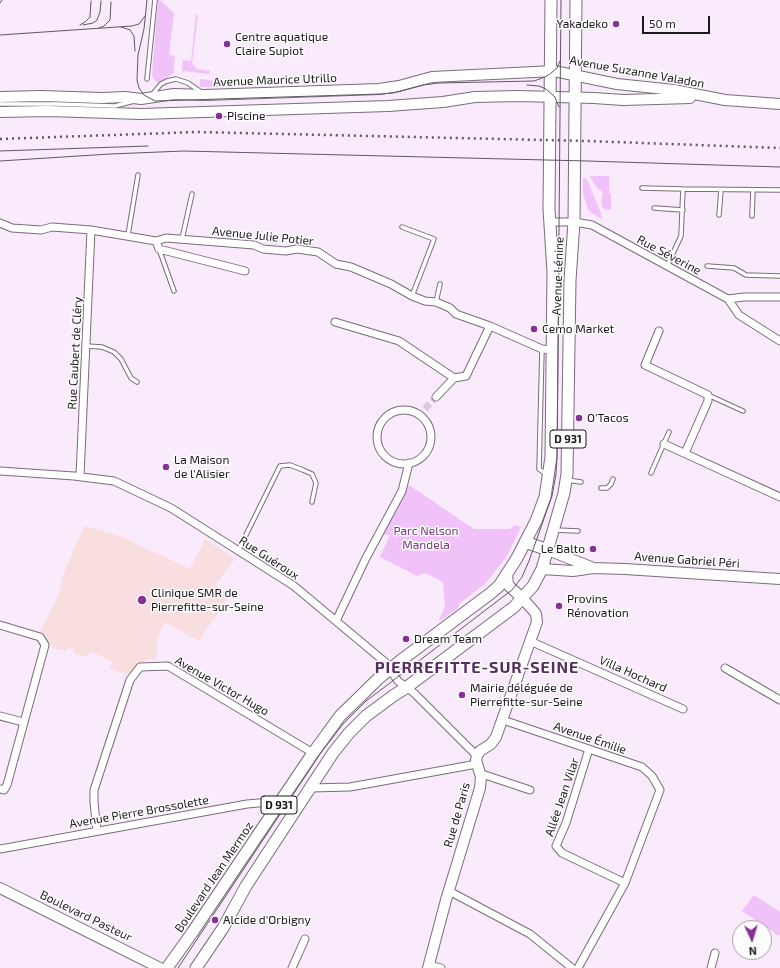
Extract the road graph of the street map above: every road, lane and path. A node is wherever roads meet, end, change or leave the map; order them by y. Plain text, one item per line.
1 (155, 0) edge
2 (551, 0) edge
3 (576, 0) edge
4 (550, 71) junction
5 (575, 75) junction
6 (147, 79) dead end
7 (203, 94) junction
8 (0, 97) edge
9 (551, 97) junction
10 (145, 98) junction
11 (575, 98) junction
12 (720, 100) junction
13 (0, 104) edge
14 (780, 104) edge
15 (119, 106) junction
16 (0, 112) edge
17 (141, 114) junction
18 (138, 175) dead end
19 (642, 188) dead end
20 (683, 189) junction
21 (721, 190) junction
22 (753, 190) junction
23 (780, 190) edge
24 (192, 194) dead end
25 (654, 208) dead end
26 (683, 210) junction
27 (719, 215) dead end
28 (752, 216) dead end
29 (550, 222) junction
30 (574, 222) junction
31 (0, 223) edge
32 (402, 227) dead end
33 (92, 230) junction
34 (128, 236) junction
35 (182, 240) junction
36 (156, 241) junction
37 (159, 249) junction
38 (667, 266) junction
39 (707, 266) dead end
40 (245, 271) dead end
41 (780, 276) edge
42 (440, 284) dead end
43 (174, 291) dead end
44 (412, 296) junction
45 (780, 297) edge
46 (728, 299) junction
47 (436, 302) junction
48 (335, 322) dead end
49 (490, 326) junction
50 (659, 331) dead end
51 (780, 341) edge
52 (86, 346) junction
53 (547, 349) junction
54 (454, 378) junction
55 (137, 382) dead end
56 (708, 395) junction
57 (436, 397) tunnel mouth
58 (743, 411) dead end
59 (669, 432) dead end
60 (664, 444) junction
61 (685, 453) junction
62 (409, 463) junction
63 (0, 471) edge
64 (651, 473) dead end
65 (80, 476) junction
66 (613, 479) dead end
67 (566, 480) junction
68 (581, 482) dead end
69 (601, 488) dead end
70 (780, 497) edge
71 (312, 502) dead end
72 (554, 530) junction
73 (578, 531) dead end
74 (525, 542) junction
75 (548, 550) junction
76 (238, 551) junction
77 (593, 568) junction
78 (542, 569) junction
79 (507, 574) junction
80 (780, 579) edge
81 (523, 599) junction
82 (336, 621) junction
83 (0, 625) edge
84 (530, 641) junction
85 (725, 668) dead end
86 (390, 669) junction
87 (407, 688) junction
88 (780, 700) edge
89 (683, 709) dead end
90 (0, 716) edge
91 (503, 720) junction
92 (23, 722) junction
93 (589, 749) junction
94 (313, 753) junction
95 (478, 764) junction
96 (311, 788) junction
97 (0, 789) edge
98 (530, 790) dead end
99 (281, 801) junction
100 (96, 830) junction
101 (0, 849) edge
102 (625, 883) junction
103 (0, 888) edge
104 (449, 891) junction
105 (305, 939) dead end
106 (715, 953) dead end
107 (429, 966) edge
108 (160, 968) edge
109 (167, 968) edge
110 (196, 968) edge
111 (292, 968) edge
112 (441, 968) edge
113 (572, 968) edge
114 (578, 968) edge
115 (711, 968) edge

1 - 6 lane
2 - 4 main road, Avenue Lénine / D 931
3 - 5 main road, Avenue Lénine / D 931
4 - 5 street, Avenue Suzanne Valadon
4 - 7 street, Avenue Maurice Utrillo
4 - 9 main road, Avenue Lénine / D 931
5 - 11 main road, Avenue Lénine / D 931
5 - 12 street, Avenue Suzanne Valadon
7 - 10 street, Avenue Maurice Utrillo
7 - 10 lane
8 - 10 street, Avenue Maurice Utrillo
9 - 11 street, Avenue Suzanne Valadon
9 - 17 street
9 - 29 main road, Avenue Lénine / D 931
10 - 15 lane
11 - 12 street, Avenue Suzanne Valadon
11 - 30 main road, Avenue Lénine / D 931
12 - 14 street, Avenue Suzanne Valadon
13 - 15 lane
15 - 17 lane
16 - 17 street
18 - 34 lane
19 - 20 lane
20 - 21 lane
20 - 26 lane
21 - 22 lane
21 - 27 lane
22 - 23 lane
22 - 28 lane
24 - 35 lane
25 - 26 lane
26 - 38 lane
29 - 30 street, Rue Séverine
29 - 53 main road, Avenue Lénine / D 931
30 - 38 street, Rue Séverine
30 - 67 main road, Avenue Lénine / D 931
31 - 33 street, Avenue Julie Potier
32 - 44 lane
33 - 34 street, Avenue Julie Potier
33 - 52 street, Rue Caubert de Cléry
34 - 36 street, Avenue Julie Potier
35 - 36 street, Avenue Julie Potier
35 - 44 street, Avenue Julie Potier
36 - 37 street
37 - 40 street
37 - 43 lane
38 - 46 street, Rue Séverine
39 - 41 lane
42 - 47 lane
44 - 47 street, Avenue Julie Potier
45 - 46 street
46 - 51 street
47 - 49 street, Avenue Julie Potier
48 - 54 street
49 - 53 street, Avenue Julie Potier
49 - 54 street
50 - 56 street
52 - 55 lane
52 - 65 street, Rue Caubert de Cléry
53 - 74 main road, Avenue Lénine / D 931
54 - 57 street
56 - 58 lane
56 - 61 street
59 - 60 lane
60 - 61 street
60 - 64 lane
61 - 70 street
62 - 62 street
62 - 82 street
63 - 65 street, Rue Guéroux
65 - 76 street, Rue Guéroux
66 - 69 lane
67 - 68 lane
67 - 72 main road, Avenue Lénine / D 931
71 - 76 lane
72 - 73 lane
72 - 75 main road, Avenue Lénine / D 931
74 - 75 main road
74 - 79 main road, Boulevard Jean Mermoz / D 931
75 - 77 street, Avenue Gabriel Péri
75 - 78 main road, D 931
76 - 82 street, Rue Guéroux
77 - 78 street, Avenue Gabriel Péri
77 - 80 street, Avenue Gabriel Péri
78 - 81 main road, D 931
79 - 81 street
79 - 86 main road, Boulevard Jean Mermoz / D 931
81 - 84 street
81 - 87 main road, D 931
82 - 86 street, Rue Guéroux
83 - 92 street
84 - 89 street, Villa Hochard
84 - 91 street
85 - 88 street
86 - 87 street, Rue Guéroux
86 - 94 main road, Boulevard Jean Mermoz / D 931
87 - 95 street, Rue Guéroux
87 - 96 main road, D 931
90 - 92 street
91 - 93 street, Avenue Émilie
91 - 95 street
92 - 97 street
93 - 102 street, Allée Jean Vilar
93 - 102 street, Avenue Émilie
94 - 99 main road, Boulevard Jean Mermoz / D 931
94 - 100 street, Avenue Victor Hugo
95 - 96 street
95 - 98 street
95 - 104 street, Rue de Paris
96 - 110 main road, D 931
99 - 100 street, Avenue Pierre Brossolette
99 - 109 main road, Boulevard Jean Mermoz / D 931
100 - 101 street, Avenue Pierre Brossolette
102 - 114 street
103 - 108 street, Boulevard Pasteur
104 - 107 street, Rue de Paris
104 - 113 street
105 - 111 street
106 - 115 street
107 - 112 street

